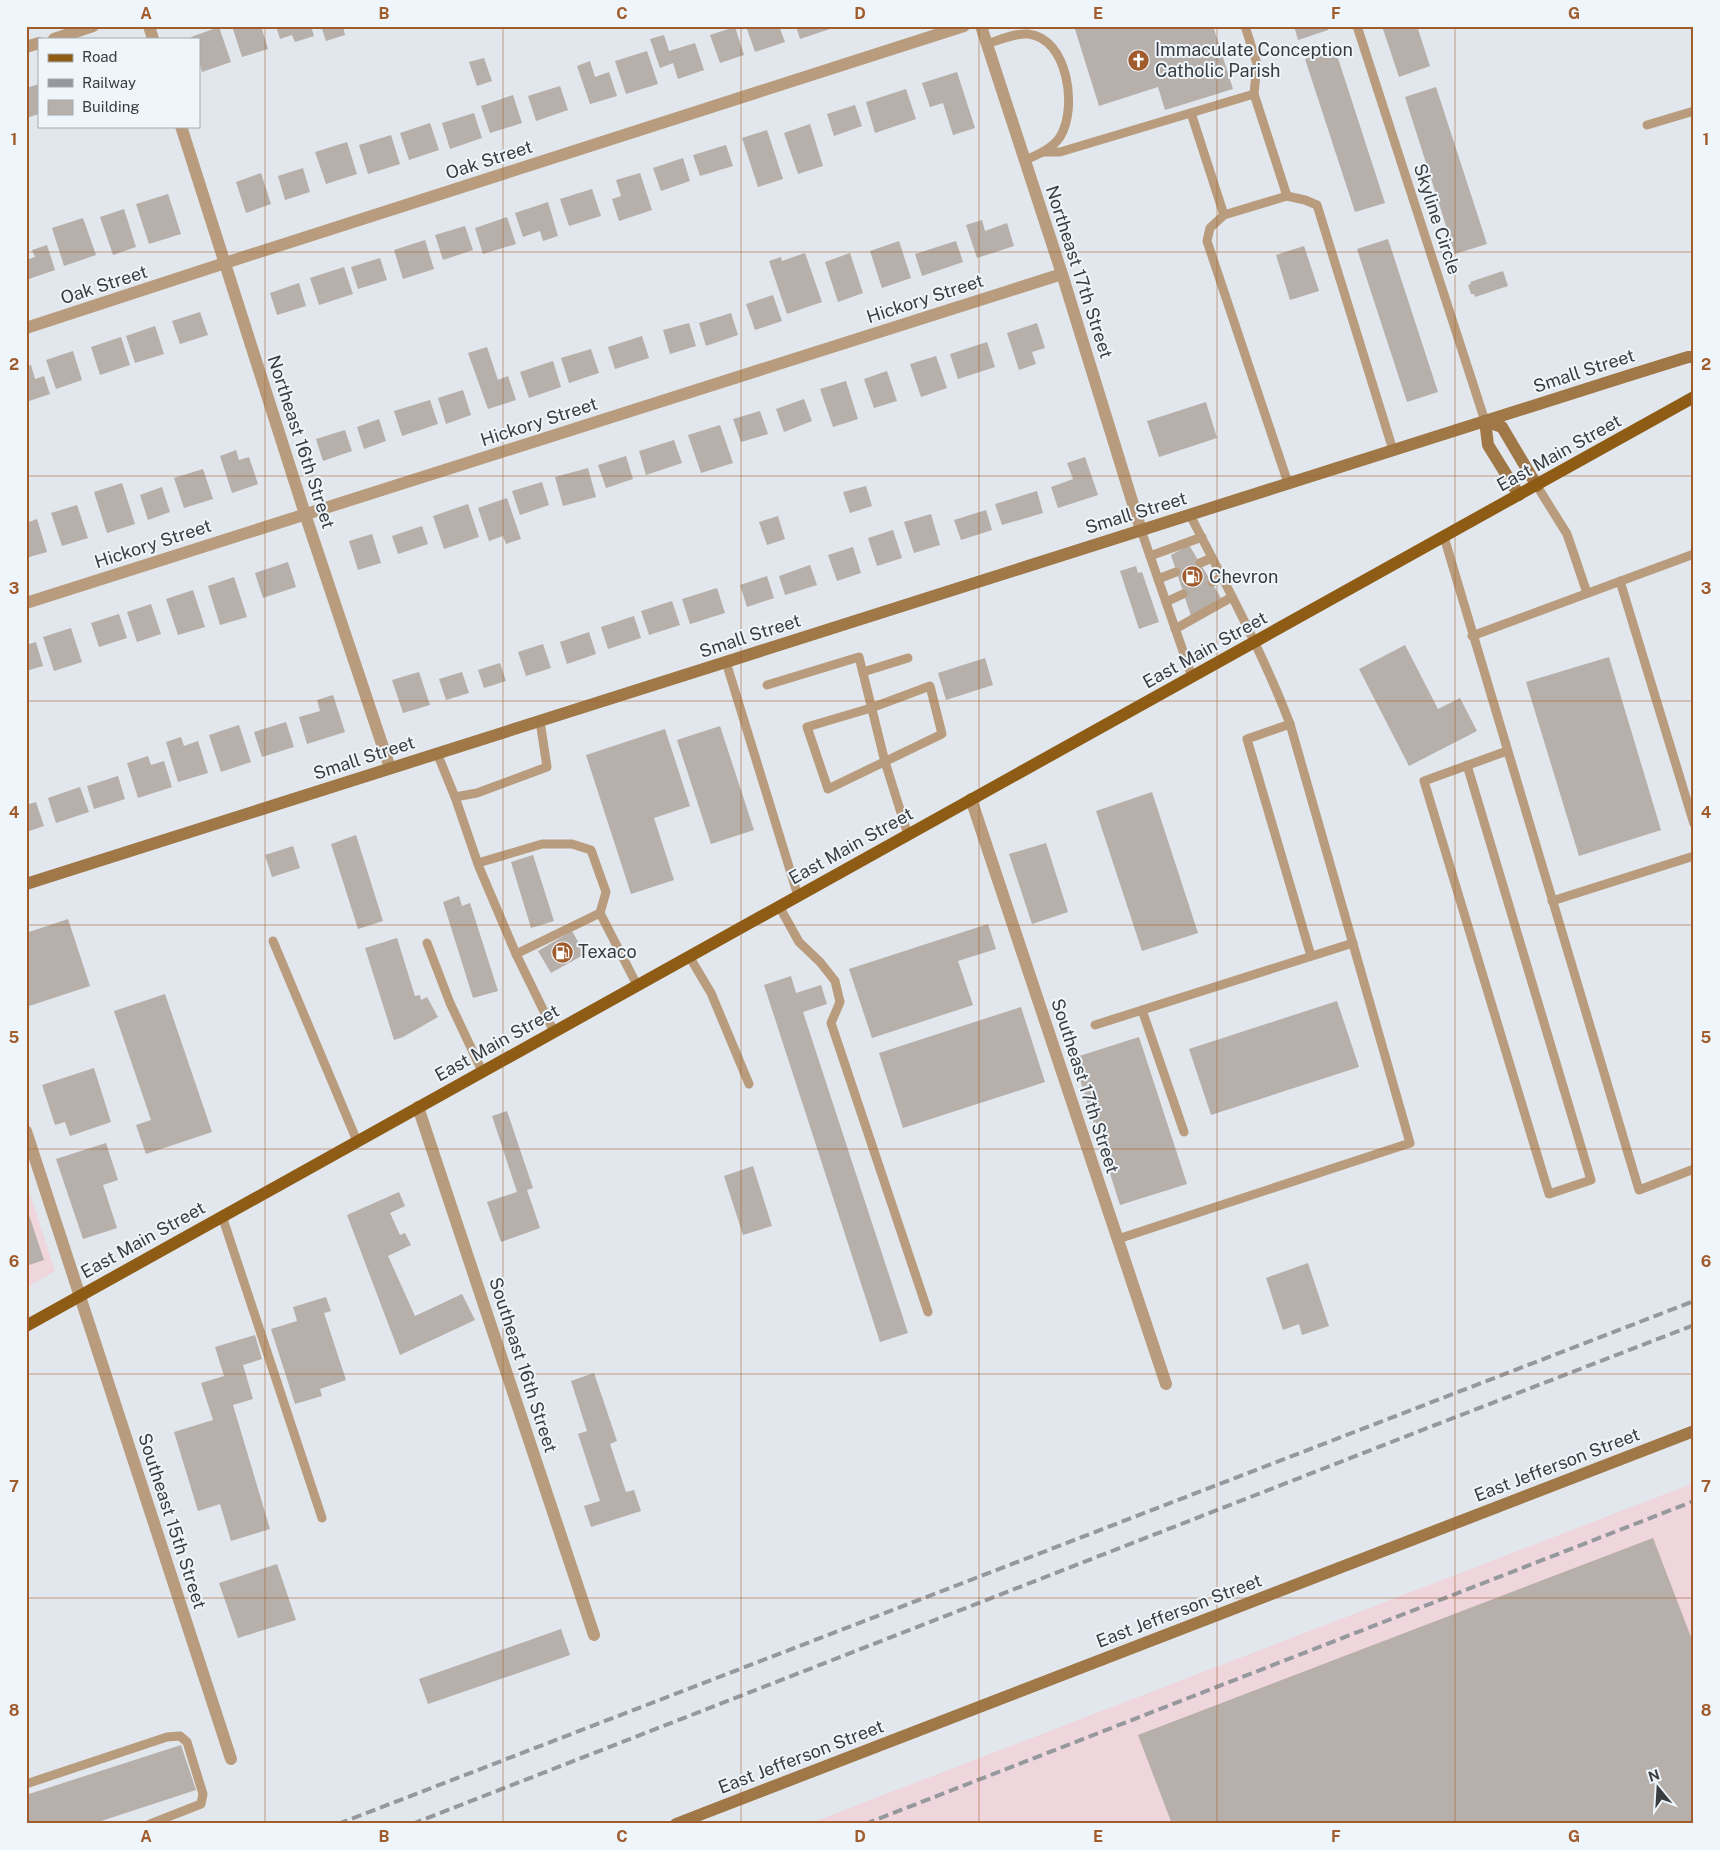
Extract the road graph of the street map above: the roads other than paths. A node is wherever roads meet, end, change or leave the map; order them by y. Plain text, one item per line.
1 (93, 26) edge
2 (149, 26) edge
3 (964, 26) edge
4 (981, 26) edge
5 (1245, 26) edge
6 (1358, 26) edge
7 (57, 38) edge
8 (153, 38) edge
9 (38, 44) edge
10 (986, 44) junction
11 (26, 48) edge
12 (1254, 94) junction
13 (1694, 111) edge
14 (1191, 113) junction
15 (1647, 126) dead end
16 (182, 128) edge
17 (1043, 152) junction
18 (1025, 160) junction
19 (1287, 196) junction
20 (1224, 215) junction
21 (225, 263) junction
22 (1062, 274) junction
23 (26, 328) edge
24 (1694, 356) edge
25 (1694, 397) edge
26 (1485, 421) junction
27 (1393, 450) junction
28 (1288, 484) junction
29 (1537, 486) junction
30 (1519, 496) junction
31 (305, 514) junction
32 (1190, 515) junction
33 (1141, 530) junction
34 (1202, 537) junction
35 (1444, 537) junction
36 (1694, 554) edge
37 (1150, 556) junction
38 (1212, 558) junction
39 (1200, 562) dead end
40 (1176, 572) dead end
41 (1222, 578) junction
42 (1158, 579) junction
43 (1620, 581) junction
44 (1212, 582) dead end
45 (1183, 594) dead end
46 (1587, 594) junction
47 (1232, 598) junction
48 (1166, 602) junction
49 (26, 603) edge
50 (1175, 629) junction
51 (1472, 636) junction
52 (1255, 642) junction
53 (908, 658) dead end
54 (726, 662) junction
55 (863, 672) junction
56 (1192, 677) junction
57 (767, 685) dead end
58 (871, 708) junction
59 (540, 721) junction
60 (1290, 724) junction
61 (1507, 751) junction
62 (437, 753) junction
63 (885, 762) junction
64 (1467, 765) junction
65 (390, 768) junction
66 (454, 797) junction
67 (971, 799) junction
68 (1694, 824) edge
69 (908, 835) junction
70 (1694, 856) edge
71 (478, 864) junction
72 (26, 884) edge
73 (798, 896) junction
74 (1552, 901) junction
75 (779, 906) junction
76 (600, 913) junction
77 (274, 941) dead end
78 (427, 943) dead end
79 (1353, 943) junction
80 (516, 954) junction
81 (689, 956) junction
82 (1311, 956) junction
83 (637, 985) junction
84 (1142, 1010) junction
85 (1095, 1025) dead end
86 (554, 1032) junction
87 (482, 1071) junction
88 (749, 1084) dead end
89 (418, 1107) junction
90 (26, 1131) edge
91 (1184, 1132) dead end
92 (357, 1141) junction
93 (1694, 1169) edge
94 (222, 1216) junction
95 (1118, 1239) junction
96 (81, 1295) junction
97 (928, 1312) dead end
98 (26, 1326) edge
99 (1166, 1384) dead end
100 (1694, 1431) edge
101 (322, 1518) dead end
102 (594, 1635) dead end
103 (231, 1759) dead end
104 (26, 1784) edge
105 (150, 1824) edge
106 (676, 1824) edge

1 - 7 street
2 - 8 street
3 - 21 street, Oak Street
4 - 10 street, Northeast 17th Street
5 - 12 lane
6 - 26 lane, Skyline Circle
9 - 11 street
10 - 17 lane
10 - 18 street, Northeast 17th Street
12 - 14 lane
12 - 19 lane
13 - 15 lane
14 - 17 lane
14 - 20 lane
16 - 21 street, Northeast 16th Street
17 - 18 lane
18 - 22 street, Northeast 17th Street
19 - 20 lane
19 - 27 lane
20 - 28 lane
21 - 23 street, Oak Street
21 - 31 street, Northeast 16th Street
22 - 31 street, Hickory Street
22 - 33 street, Northeast 17th Street
24 - 26 street, Small Street
25 - 29 main road, East Main Street
26 - 27 street, Small Street
26 - 29 street
26 - 30 street
27 - 28 street, Small Street
28 - 32 street, Small Street
29 - 30 main road, East Main Street
29 - 46 lane
30 - 35 main road, East Main Street
31 - 49 street, Hickory Street
31 - 65 street, Northeast 16th Street
32 - 33 street, Small Street
32 - 34 lane
33 - 37 lane
33 - 54 street, Small Street
34 - 37 lane
34 - 38 lane
35 - 51 lane
35 - 52 main road, East Main Street
36 - 43 lane
37 - 42 lane
38 - 39 lane
38 - 41 lane
40 - 42 lane
41 - 44 lane
41 - 47 lane
42 - 48 lane
43 - 46 lane
43 - 68 lane
45 - 48 lane
46 - 51 lane
47 - 50 lane
47 - 52 lane
48 - 50 lane
50 - 56 lane
51 - 61 lane
52 - 56 main road, East Main Street
52 - 60 lane
53 - 55 lane
54 - 59 street, Small Street
54 - 73 lane
55 - 57 lane
55 - 58 lane
56 - 67 main road, East Main Street
58 - 63 lane
58 - 63 lane
58 - 63 lane
59 - 62 street, Small Street
59 - 66 lane
60 - 79 lane
60 - 82 lane
61 - 64 lane
61 - 74 lane
62 - 65 street, Small Street
62 - 66 lane
63 - 69 lane
64 - 64 lane
65 - 72 street, Small Street
66 - 71 lane
67 - 69 main road, East Main Street
67 - 95 street, Southeast 17th Street
69 - 73 main road, East Main Street
70 - 74 lane
71 - 76 lane
71 - 80 lane
73 - 75 main road, East Main Street
74 - 93 lane
75 - 81 main road, East Main Street
75 - 97 lane
76 - 80 lane
76 - 83 lane
77 - 92 lane
78 - 87 lane
79 - 82 lane
79 - 95 lane
80 - 86 lane
81 - 83 main road, East Main Street
81 - 88 lane
82 - 84 lane
83 - 86 main road, East Main Street
84 - 85 lane
84 - 91 lane
86 - 87 main road, East Main Street
87 - 89 main road, East Main Street
89 - 92 main road, East Main Street
89 - 102 street, Southeast 16th Street
90 - 96 street, Southeast 15th Street
92 - 94 main road, East Main Street
94 - 96 main road, East Main Street
94 - 101 lane
95 - 99 street, Southeast 17th Street
96 - 98 main road, East Main Street
96 - 103 street, Southeast 15th Street
100 - 106 street, East Jefferson Street
104 - 105 lane

